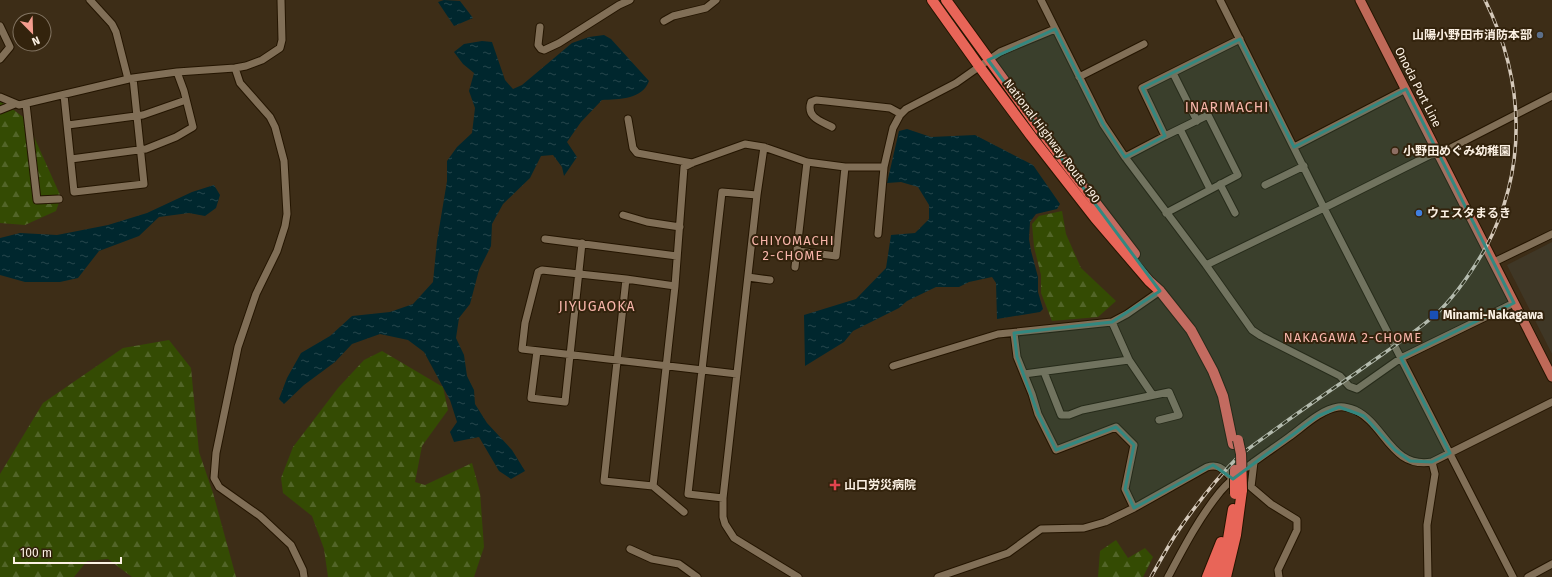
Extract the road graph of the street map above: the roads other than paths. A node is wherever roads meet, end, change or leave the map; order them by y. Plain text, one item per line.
1 (90, 0) edge
2 (281, 0) edge
3 (630, 0) edge
4 (716, 0) edge
5 (932, 0) edge
6 (946, 0) edge
7 (1042, 0) edge
8 (1220, 0) edge
9 (1360, 0) edge
10 (664, 21) dead end
11 (0, 26) edge
12 (540, 27) dead end
13 (1055, 29) junction
14 (1240, 39) junction
15 (1144, 44) dead end
16 (0, 59) edge
17 (988, 60) junction
18 (979, 66) junction
19 (235, 68) junction
20 (178, 72) junction
21 (1173, 72) junction
22 (1079, 77) junction
23 (131, 78) junction
24 (1406, 89) junction
25 (64, 95) junction
26 (1552, 96) edge
27 (0, 97) edge
28 (186, 100) junction
29 (15, 104) junction
30 (26, 104) junction
31 (0, 110) edge
32 (901, 114) junction
33 (138, 116) junction
34 (628, 119) dead end
35 (1197, 121) junction
36 (68, 125) junction
37 (832, 127) dead end
38 (1180, 129) junction
39 (1165, 136) junction
40 (1294, 146) junction
41 (764, 147) junction
42 (141, 150) junction
43 (1439, 154) junction
44 (1125, 157) junction
45 (71, 159) junction
46 (807, 162) junction
47 (692, 163) junction
48 (1304, 166) junction
49 (845, 167) junction
50 (884, 167) junction
51 (1220, 184) junction
52 (1265, 185) dead end
53 (1210, 189) junction
54 (757, 195) junction
55 (59, 199) dead end
56 (1324, 208) junction
57 (1166, 212) junction
58 (1235, 213) dead end
59 (623, 215) dead end
60 (680, 227) junction
61 (878, 234) dead end
62 (1552, 234) edge
63 (545, 239) dead end
64 (582, 243) junction
65 (798, 251) junction
66 (677, 256) junction
67 (1494, 262) junction
68 (1206, 265) junction
69 (795, 267) dead end
70 (579, 274) junction
71 (748, 277) junction
72 (626, 279) junction
73 (770, 280) dead end
74 (675, 286) junction
75 (1160, 291) junction
76 (1514, 303) junction
77 (1112, 322) junction
78 (1014, 333) junction
79 (537, 351) junction
80 (571, 356) junction
81 (1401, 358) junction
82 (1129, 360) junction
83 (618, 361) junction
84 (665, 366) junction
85 (893, 366) dead end
86 (701, 370) junction
87 (1044, 372) junction
88 (737, 374) junction
89 (1024, 374) junction
90 (1552, 377) edge
91 (1152, 394) junction
92 (1552, 402) edge
93 (1159, 420) dead end
94 (1450, 453) junction
95 (1254, 462) junction
96 (1432, 462) junction
97 (1233, 479) junction
98 (653, 486) junction
99 (1238, 492) junction
100 (723, 498) junction
101 (1134, 508) junction
102 (684, 512) dead end
103 (1232, 516) junction
104 (630, 549) dead end
105 (1552, 564) edge
106 (304, 577) edge
107 (697, 577) edge
108 (798, 577) edge
109 (938, 577) edge
110 (1168, 577) edge
111 (1207, 577) edge
112 (1217, 577) edge
113 (1226, 577) edge
114 (1279, 577) edge
115 (1428, 577) edge
116 (1513, 577) edge
117 (1528, 577) edge

1 - 23 street
2 - 19 street
3 - 12 street
4 - 10 street
5 - 18 highway, National Highway Route 190
6 - 17 highway, National Highway Route 190
7 - 13 street
8 - 14 street
9 - 24 main road, Onoda Port Line
11 - 16 street
13 - 17 street
13 - 22 street
14 - 21 street
14 - 40 street
15 - 22 street
17 - 18 street
17 - 75 highway, National Highway Route 190
18 - 32 street
18 - 75 highway, National Highway Route 190
19 - 20 street
19 - 106 street
20 - 23 street
20 - 28 street
21 - 35 street
21 - 39 street
22 - 44 street
23 - 25 street
23 - 33 street
24 - 40 street
24 - 43 main road, Onoda Port Line
25 - 30 street
25 - 36 street
26 - 43 street
27 - 29 street
28 - 33 street
28 - 42 street
29 - 30 street
29 - 31 street
30 - 55 street
32 - 37 street
32 - 50 street
33 - 36 street
33 - 42 street
34 - 47 street
35 - 38 street
35 - 51 street
36 - 45 street
38 - 39 street
38 - 53 street
39 - 44 street
40 - 48 street
41 - 46 street
41 - 47 street
41 - 54 street
42 - 45 street
42 - 45 street
43 - 56 street
43 - 67 main road, Onoda Port Line
44 - 57 street
46 - 49 street
46 - 65 street
47 - 60 street
48 - 52 street
48 - 56 street
49 - 50 street
49 - 65 street
50 - 61 street
51 - 53 street
51 - 58 street
53 - 57 street
54 - 71 street
54 - 86 street
56 - 68 street
56 - 81 street
57 - 68 street
59 - 60 street
60 - 66 street
62 - 67 street
63 - 64 street
64 - 66 street
64 - 70 street
65 - 69 street
66 - 74 street
67 - 76 main road, Onoda Port Line
68 - 81 street
70 - 72 street
70 - 79 street
70 - 80 street
71 - 73 street
71 - 88 street
72 - 74 street
72 - 83 street
74 - 84 street
75 - 77 street
75 - 99 highway, National Highway Route 190, bridge
76 - 81 street
76 - 90 main road, Onoda Port Line
77 - 78 street
77 - 82 street
78 - 85 street
78 - 89 street
79 - 80 street
79 - 80 street
80 - 83 street
81 - 94 street
82 - 87 street
82 - 91 street
83 - 84 street
83 - 98 street
84 - 86 street
84 - 98 street
86 - 88 street
86 - 100 street
87 - 89 street
87 - 91 street
88 - 100 street
89 - 101 street
91 - 93 street
92 - 94 street
94 - 96 street
94 - 116 street
95 - 96 street
95 - 97 street
95 - 114 street
96 - 115 street
97 - 101 street
97 - 110 street
98 - 102 street
99 - 103 highway, National Highway Route 190
99 - 113 highway
100 - 108 street
101 - 109 street
103 - 111 highway
103 - 112 highway, National Highway Route 190
104 - 107 street
105 - 117 street

